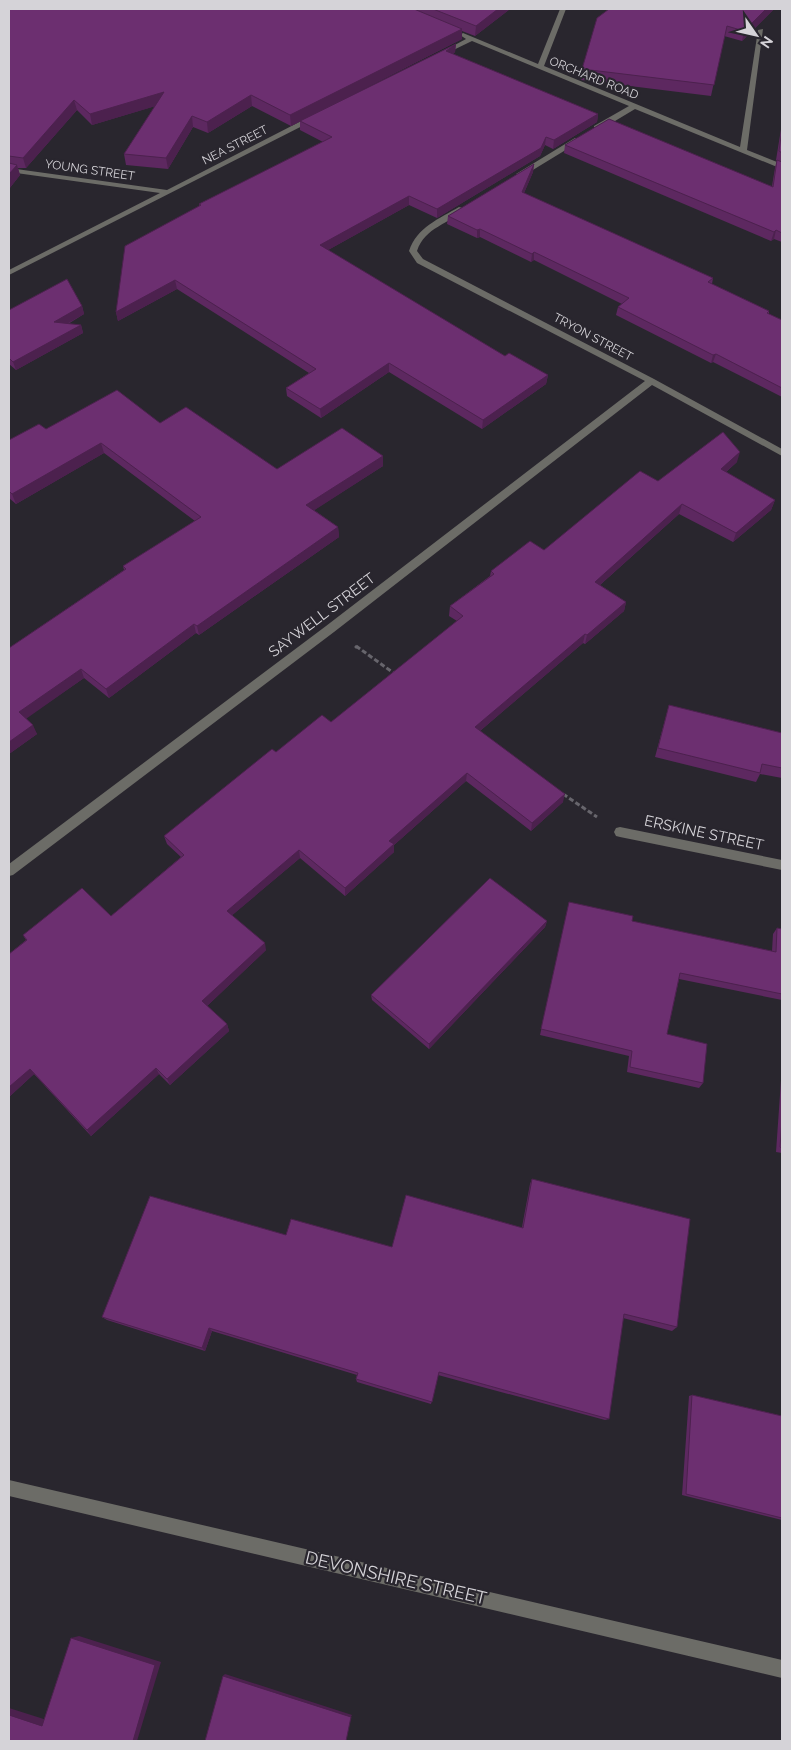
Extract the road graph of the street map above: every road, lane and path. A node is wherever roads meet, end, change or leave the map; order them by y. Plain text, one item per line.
1 (563, 9) edge
2 (761, 30) edge
3 (453, 31) edge
4 (471, 39) junction
5 (430, 60) edge
6 (540, 68) junction
7 (634, 106) junction
8 (325, 112) edge
9 (743, 151) junction
10 (782, 167) edge
11 (9, 170) edge
12 (512, 179) edge
13 (168, 192) junction
14 (471, 204) edge
15 (9, 273) edge
16 (651, 381) junction
17 (782, 453) edge
18 (330, 629) junction
19 (399, 676) edge
20 (560, 791) edge
21 (620, 832) joint
22 (782, 865) edge
23 (9, 871) edge
24 (9, 1488) edge
25 (782, 1669) edge

1 - 6 street
2 - 9 street
3 - 4 street, ORCHARD ROAD
4 - 5 street
4 - 6 street, ORCHARD ROAD
6 - 7 street, ORCHARD ROAD
7 - 9 street, ORCHARD ROAD
7 - 12 street
8 - 13 street, NEA STREET
9 - 10 street, ORCHARD ROAD
11 - 13 street, YOUNG STREET
13 - 15 street, NEA STREET
14 - 16 street, TRYON STREET
16 - 17 street, TRYON STREET
16 - 18 street, SAYWELL STREET
18 - 19 path
18 - 23 street, SAYWELL STREET
20 - 21 path
21 - 22 street, ERSKINE STREET
24 - 25 street, DEVONSHIRE STREET

